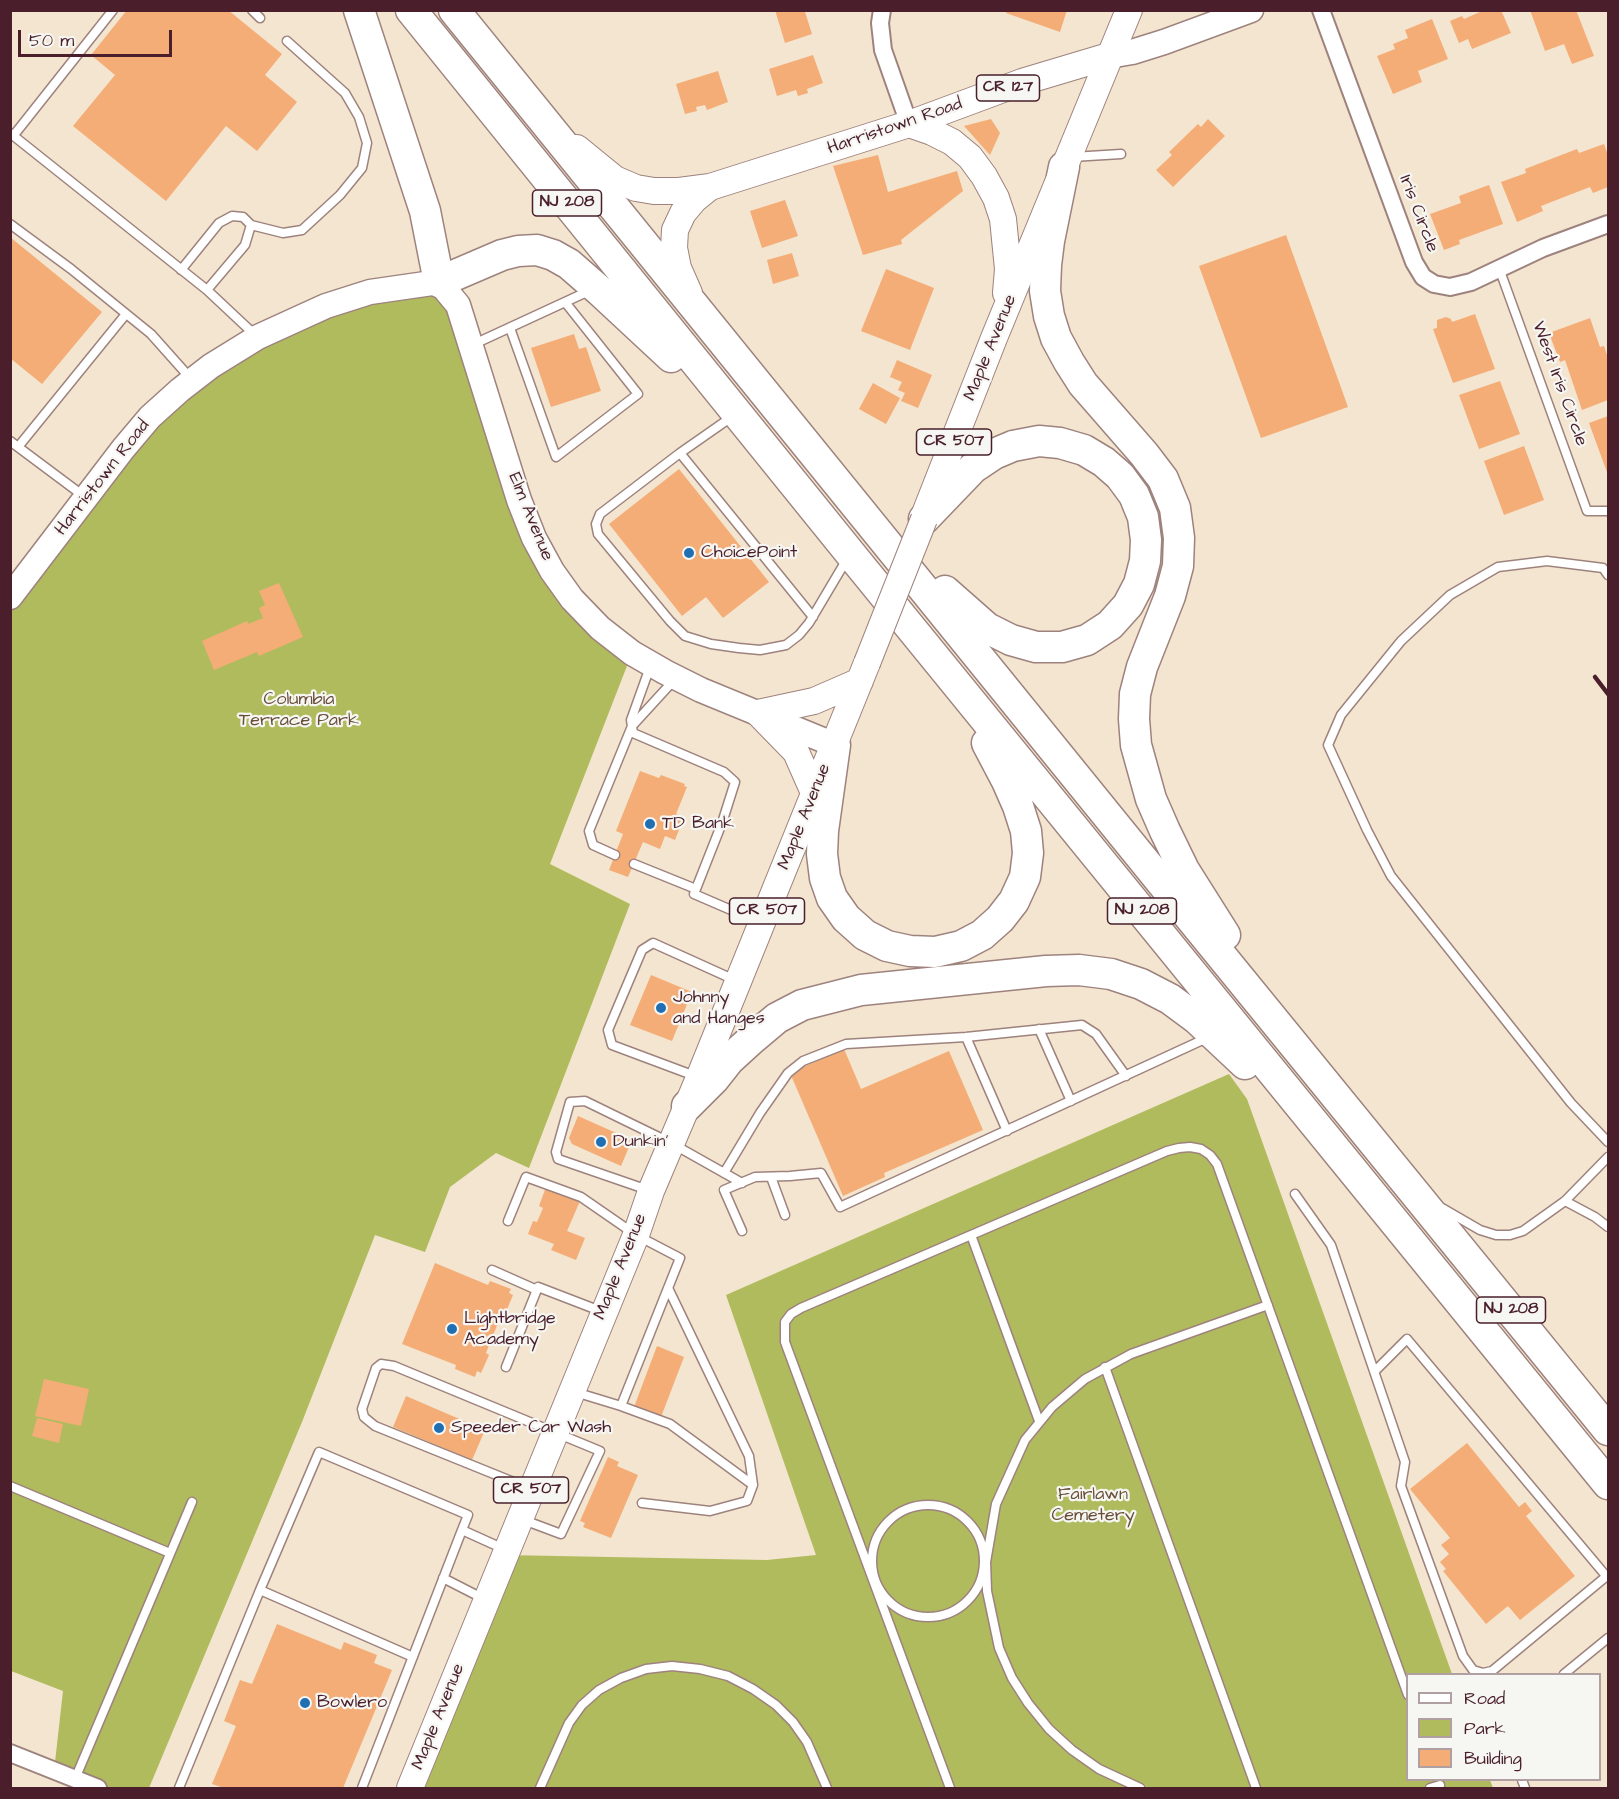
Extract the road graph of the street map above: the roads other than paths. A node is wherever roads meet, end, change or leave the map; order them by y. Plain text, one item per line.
1 (113, 10) edge
2 (252, 10) edge
3 (359, 10) edge
4 (411, 10) edge
5 (454, 10) edge
6 (882, 10) edge
7 (1129, 10) edge
8 (1251, 10) edge
9 (1321, 10) edge
10 (260, 18) dead end
11 (287, 41) dead end
12 (1109, 56) junction
13 (545, 121) junction
14 (909, 124) junction
15 (12, 134) edge
16 (1121, 154) dead end
17 (1066, 162) junction
18 (710, 187) junction
19 (10, 224) edge
20 (1608, 224) edge
21 (251, 225) junction
22 (1499, 268) junction
23 (181, 270) junction
24 (439, 282) junction
25 (597, 288) junction
26 (207, 290) junction
27 (565, 302) junction
28 (698, 309) junction
29 (126, 314) junction
30 (1005, 314) junction
31 (510, 328) junction
32 (258, 337) junction
33 (471, 345) junction
34 (193, 380) junction
35 (730, 405) junction
36 (10, 441) edge
37 (18, 447) junction
38 (680, 453) junction
39 (844, 490) junction
40 (86, 498) junction
41 (1608, 511) edge
42 (924, 519) junction
43 (854, 558) junction
44 (1608, 575) edge
45 (10, 597) edge
46 (813, 617) junction
47 (651, 664) junction
48 (863, 672) junction
49 (676, 678) junction
50 (758, 713) junction
51 (632, 726) junction
52 (835, 745) junction
53 (814, 795) junction
54 (615, 855) dead end
55 (634, 864) dead end
56 (696, 889) junction
57 (762, 924) junction
58 (737, 981) junction
59 (1039, 1029) junction
60 (1214, 1034) junction
61 (966, 1037) junction
62 (1126, 1076) junction
63 (699, 1078) junction
64 (1071, 1101) junction
65 (1342, 1102) junction
66 (687, 1106) junction
67 (1007, 1131) junction
68 (1608, 1142) edge
69 (671, 1143) junction
70 (1608, 1157) edge
71 (724, 1173) junction
72 (771, 1177) junction
73 (742, 1183) junction
74 (651, 1191) junction
75 (1413, 1191) junction
76 (1295, 1194) dead end
77 (1565, 1201) junction
78 (784, 1215) dead end
79 (508, 1221) dead end
80 (1608, 1227) edge
81 (741, 1231) dead end
82 (636, 1235) junction
83 (971, 1235) junction
84 (1426, 1260) junction
85 (492, 1270) dead end
86 (668, 1288) junction
87 (537, 1290) junction
88 (1268, 1305) junction
89 (604, 1312) junction
90 (506, 1367) dead end
91 (1105, 1367) junction
92 (1375, 1371) junction
93 (571, 1391) junction
94 (621, 1406) junction
95 (1039, 1421) junction
96 (1608, 1430) edge
97 (554, 1433) junction
98 (1608, 1484) edge
99 (753, 1485) junction
100 (10, 1486) edge
101 (531, 1489) junction
102 (192, 1502) dead end
103 (642, 1503) dead end
104 (519, 1519) junction
105 (462, 1530) junction
106 (506, 1550) junction
107 (170, 1553) junction
108 (986, 1562) junction
109 (1607, 1576) edge
110 (443, 1578) junction
111 (875, 1584) junction
112 (260, 1590) junction
113 (486, 1600) junction
114 (1608, 1638) edge
115 (413, 1657) junction
116 (1565, 1673) edge
117 (1406, 1692) edge
118 (10, 1754) edge
119 (75, 1779) junction
120 (1439, 1784) edge
121 (98, 1788) edge
122 (179, 1788) edge
123 (362, 1788) edge
124 (411, 1788) edge
125 (540, 1788) edge
126 (827, 1788) edge
127 (950, 1788) edge
128 (1140, 1788) edge
129 (1256, 1788) edge
130 (1430, 1788) edge

1 - 15 lane
2 - 10 lane
3 - 24 highway
4 - 35 highway, NJ 208
5 - 13 highway, NJ 208
6 - 14 street
7 - 12 main road, Maple Avenue / CR 507
8 - 12 street, Harristown Road / CR 127
9 - 22 street, Iris Circle
11 - 21 lane
12 - 14 main road, Harristown Road / CR 127
12 - 17 main road, Maple Avenue / CR 507
13 - 18 main road
13 - 28 highway, NJ 208
14 - 18 main road, Harristown Road / CR 127
14 - 30 main road
15 - 23 lane
16 - 17 lane
17 - 30 main road, Maple Avenue / CR 507
17 - 65 highway
18 - 28 main road
19 - 29 lane
20 - 22 street, Iris Circle
21 - 23 lane
21 - 26 lane
22 - 41 lane, West Iris Circle
23 - 26 lane
24 - 25 highway
24 - 32 street, Harristown Road
24 - 33 street, Elm Avenue
25 - 27 lane
25 - 35 highway
26 - 32 lane
27 - 31 lane
27 - 31 lane
28 - 39 highway, NJ 208
29 - 34 lane
29 - 37 lane
30 - 42 main road, Maple Avenue / CR 507
31 - 33 lane
32 - 34 street, Harristown Road
33 - 47 street, Elm Avenue
34 - 40 street, Harristown Road
35 - 38 lane
35 - 43 highway, NJ 208
36 - 37 lane
37 - 40 lane
38 - 46 lane
38 - 46 lane
39 - 42 highway
39 - 65 highway, NJ 208
40 - 45 street, Harristown Road
42 - 48 main road, Maple Avenue / CR 507, bridge
43 - 46 lane
43 - 52 highway
43 - 84 highway, NJ 208
44 - 68 lane
47 - 49 street, Elm Avenue
47 - 51 lane
48 - 50 main road
48 - 52 main road, Maple Avenue / CR 507
49 - 50 street, Elm Avenue
49 - 51 lane
50 - 52 street, Elm Avenue
50 - 53 main road
51 - 54 lane
51 - 56 lane
52 - 53 main road, Maple Avenue / CR 507
53 - 57 main road, Maple Avenue / CR 507
55 - 56 lane
56 - 57 lane
57 - 58 main road, Maple Avenue / CR 507
58 - 63 main road, Maple Avenue / CR 507
58 - 63 lane
59 - 61 lane
59 - 62 lane
59 - 64 lane
60 - 62 lane
60 - 66 highway
60 - 84 highway
61 - 67 lane
61 - 71 lane
62 - 64 lane
63 - 66 main road, Maple Avenue / CR 507
64 - 67 lane
65 - 75 highway, NJ 208
66 - 69 main road, Maple Avenue / CR 507
67 - 72 lane
69 - 71 lane
69 - 74 main road, Maple Avenue / CR 507
69 - 74 lane
70 - 77 lane
71 - 73 lane
72 - 73 lane
72 - 78 lane
73 - 81 lane
74 - 82 main road, Maple Avenue / CR 507
75 - 77 lane
75 - 96 highway, NJ 208
76 - 92 lane
77 - 80 lane
79 - 82 lane
82 - 86 lane
82 - 89 main road, Maple Avenue / CR 507
83 - 88 lane
83 - 95 lane
83 - 111 lane
84 - 98 highway, NJ 208
85 - 87 lane
86 - 94 lane
86 - 99 lane
87 - 89 lane
87 - 90 lane
88 - 91 lane
88 - 117 lane
89 - 93 main road, Maple Avenue / CR 507
91 - 95 lane
91 - 129 lane
92 - 109 lane
92 - 109 lane
93 - 94 lane
93 - 97 main road, Maple Avenue / CR 507
94 - 99 lane
95 - 108 lane
97 - 101 main road, Maple Avenue / CR 507
97 - 101 lane
97 - 104 lane
99 - 103 lane
100 - 107 lane
101 - 104 main road, Maple Avenue / CR 507
102 - 107 lane
104 - 106 main road, Maple Avenue / CR 507
105 - 106 lane
105 - 110 lane
105 - 112 lane
106 - 113 main road, Maple Avenue / CR 507
107 - 119 lane
108 - 111 lane
108 - 111 lane
108 - 128 lane
110 - 113 lane
110 - 115 lane
111 - 127 lane
112 - 115 lane
112 - 122 lane
113 - 124 main road, Maple Avenue / CR 507
114 - 116 lane
115 - 123 lane
118 - 119 street
119 - 121 street
120 - 130 lane
125 - 126 lane

